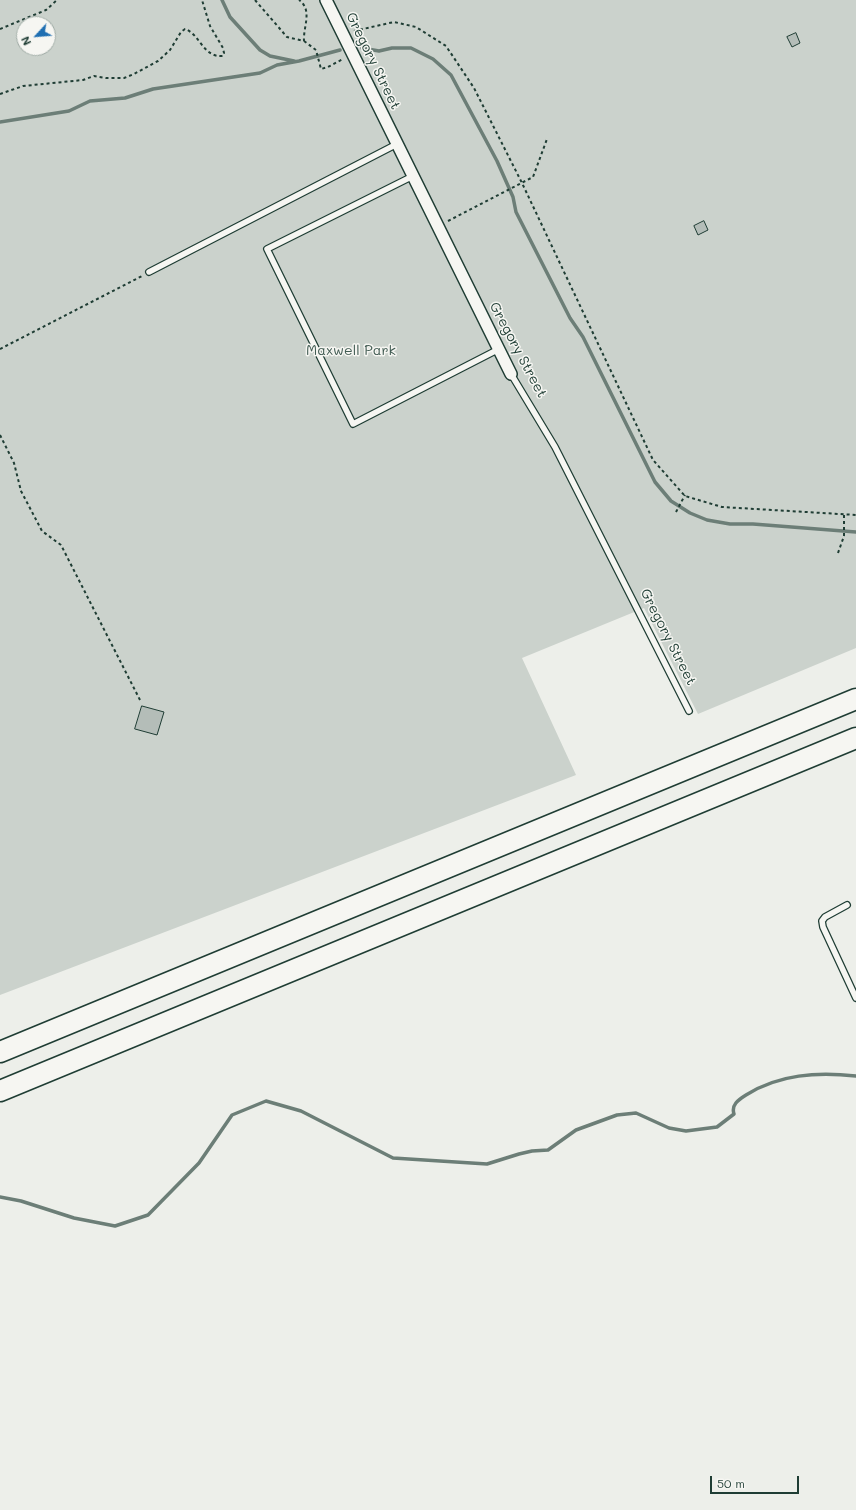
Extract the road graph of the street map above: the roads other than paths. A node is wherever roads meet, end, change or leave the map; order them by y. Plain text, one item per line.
1 (326, 0) edge
2 (397, 144) junction
3 (413, 176) junction
4 (149, 272) road end
5 (500, 349) junction
6 (511, 374) joint
7 (856, 699) edge
8 (689, 711) dead end
9 (856, 738) edge
10 (847, 905) dead end
11 (856, 998) edge
12 (0, 1052) edge
13 (0, 1091) edge

1 - 2 street, Gregory Street
2 - 3 street, Gregory Street
2 - 4 lane
3 - 5 street, Gregory Street
3 - 5 lane
5 - 6 street, Gregory Street
6 - 8 lane, Gregory Street
7 - 12 highway
9 - 13 highway
10 - 11 lane

